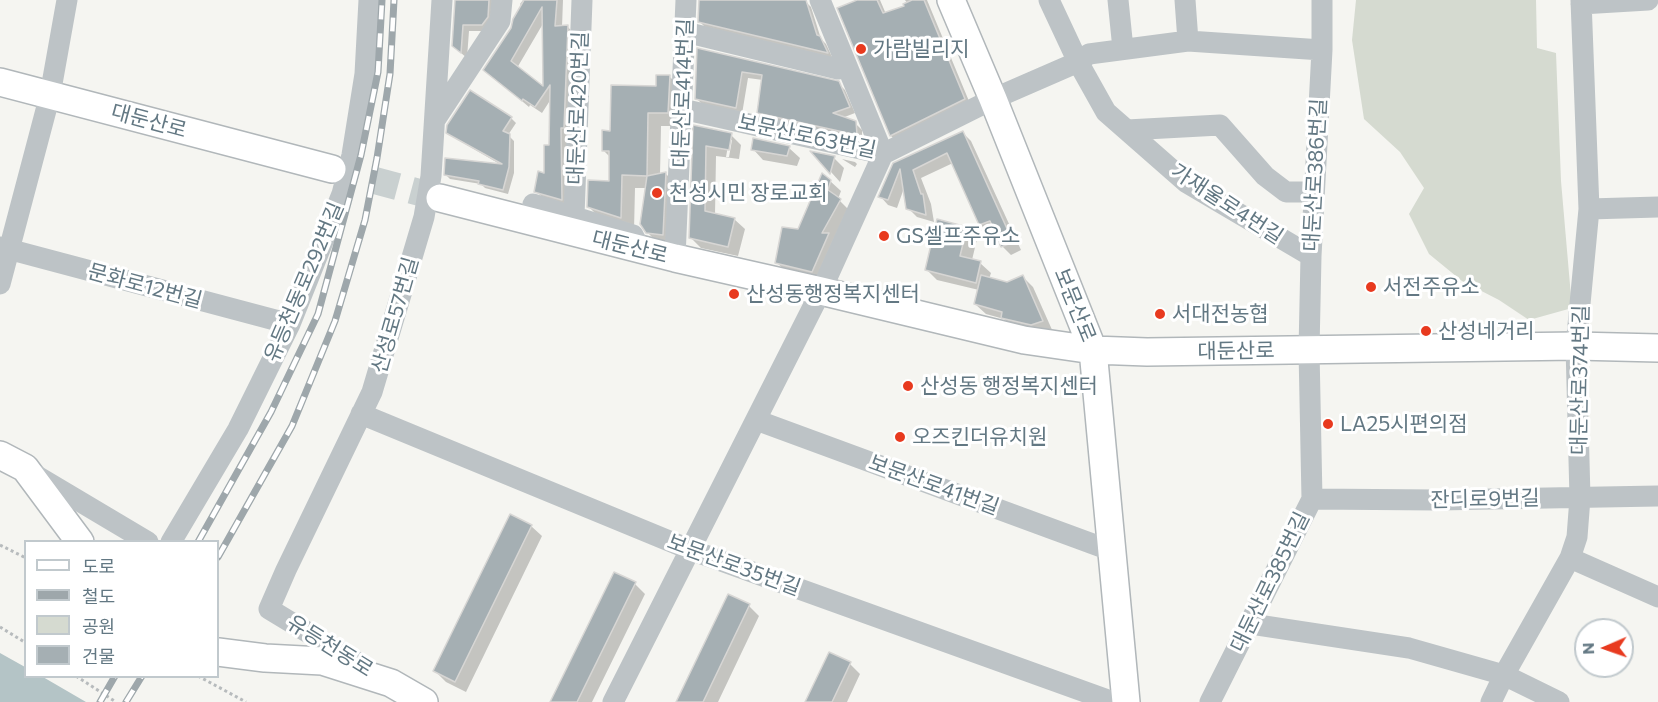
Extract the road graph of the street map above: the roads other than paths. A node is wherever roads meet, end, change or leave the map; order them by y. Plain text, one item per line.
1 (67, 0) edge
2 (369, 0) edge
3 (442, 0) edge
4 (501, 0) edge
5 (582, 0) edge
6 (686, 0) edge
7 (820, 0) edge
8 (951, 0) edge
9 (1049, 0) edge
10 (1118, 0) edge
11 (1185, 0) edge
12 (1322, 0) edge
13 (1648, 0) edge
14 (1581, 2) edge
15 (685, 32) junction
16 (1188, 41) junction
17 (1123, 49) junction
18 (1322, 50) junction
19 (1078, 62) junction
20 (847, 68) junction
21 (0, 82) edge
22 (50, 95) junction
23 (993, 99) junction
24 (682, 109) junction
25 (435, 121) junction
26 (1127, 130) junction
27 (883, 154) junction
28 (332, 169) tunnel mouth
29 (1313, 192) junction
30 (440, 198) tunnel mouth
31 (533, 204) dead end
32 (1658, 207) edge
33 (1589, 209) junction
34 (574, 216) junction
35 (676, 246) junction
36 (5, 248) edge
37 (640, 249) junction
38 (1311, 256) junction
39 (0, 284) edge
40 (821, 291) junction
41 (290, 324) junction
42 (1576, 346) junction
43 (1658, 348) edge
44 (1094, 350) junction
45 (1309, 350) junction
46 (361, 414) junction
47 (756, 420) junction
48 (0, 454) edge
49 (25, 468) junction
50 (1658, 496) edge
51 (1580, 498) junction
52 (1312, 499) junction
53 (79, 540) edge
54 (145, 540) edge
55 (172, 540) edge
56 (691, 550) junction
57 (1112, 551) junction
58 (1570, 558) junction
59 (1658, 597) edge
60 (269, 609) joint
61 (1251, 624) junction
62 (219, 652) edge
63 (1504, 675) junction
64 (391, 683) junction
65 (424, 702) edge
66 (613, 702) edge
67 (1113, 702) edge
68 (1126, 702) edge
69 (1210, 702) edge
70 (1491, 702) edge
71 (1559, 702) edge

1 - 22 street
2 - 41 street, 유등천동로292번길
3 - 25 street, 산성로57번길
4 - 25 street
5 - 34 street, 대둔산로420번길
6 - 15 street, 대둔산로414번길
7 - 20 street
8 - 23 main road, 보문산로
9 - 19 street, 가재울로4번길
10 - 17 street
11 - 16 street
12 - 18 street, 대둔산로386번길
13 - 14 street
14 - 33 street, 대둔산로374번길
15 - 20 street
15 - 24 street, 대둔산로414번길
16 - 17 street, 보문산로63번길
16 - 18 street, 보문산로63번길
17 - 19 street, 보문산로63번길
18 - 29 street, 대둔산로386번길
19 - 23 street, 보문산로63번길
19 - 26 street, 가재울로4번길
20 - 27 street
21 - 22 main road, 대둔산로
22 - 28 main road, 대둔산로
22 - 36 street
23 - 27 street, 보문산로63번길
23 - 44 main road, 보문산로
24 - 27 street, 보문산로63번길
24 - 35 street, 대둔산로414번길
25 - 46 street, 산성로57번길
26 - 29 street
26 - 38 street, 가재울로4번길
27 - 40 street
29 - 38 street, 대둔산로386번길
30 - 37 main road, 대둔산로
31 - 34 street
32 - 33 street
33 - 42 street, 대둔산로374번길
34 - 37 street
35 - 37 main road, 대둔산로
35 - 40 main road, 대둔산로
36 - 39 street
36 - 41 street, 문화로12번길
38 - 45 street, 대둔산로386번길
40 - 44 main road, 대둔산로
40 - 47 street
41 - 55 street, 유등천동로292번길
42 - 43 main road, 대둔산로
42 - 45 main road, 대둔산로
42 - 51 street, 대둔산로374번길
44 - 45 main road, 대둔산로
44 - 57 main road, 보문산로
45 - 52 street, 대둔산로385번길
46 - 56 street, 보문산로35번길
46 - 60 street, 산성로57번길
47 - 56 street
47 - 57 street, 보문산로41번길
48 - 49 main road
49 - 53 main road
49 - 54 street
50 - 51 street, 잔디로9번길
51 - 52 street, 잔디로9번길
51 - 58 street, 대둔산로374번길
52 - 61 street, 대둔산로385번길
56 - 66 street
56 - 67 street, 보문산로35번길
57 - 68 main road, 보문산로
58 - 59 street
58 - 63 street, 대둔산로374번길
60 - 64 street, 유등천동로
61 - 63 street
61 - 69 street, 대둔산로385번길
62 - 64 main road, 유등천동로
63 - 70 street, 대둔산로374번길
63 - 71 street
64 - 65 main road, 유등천동로

